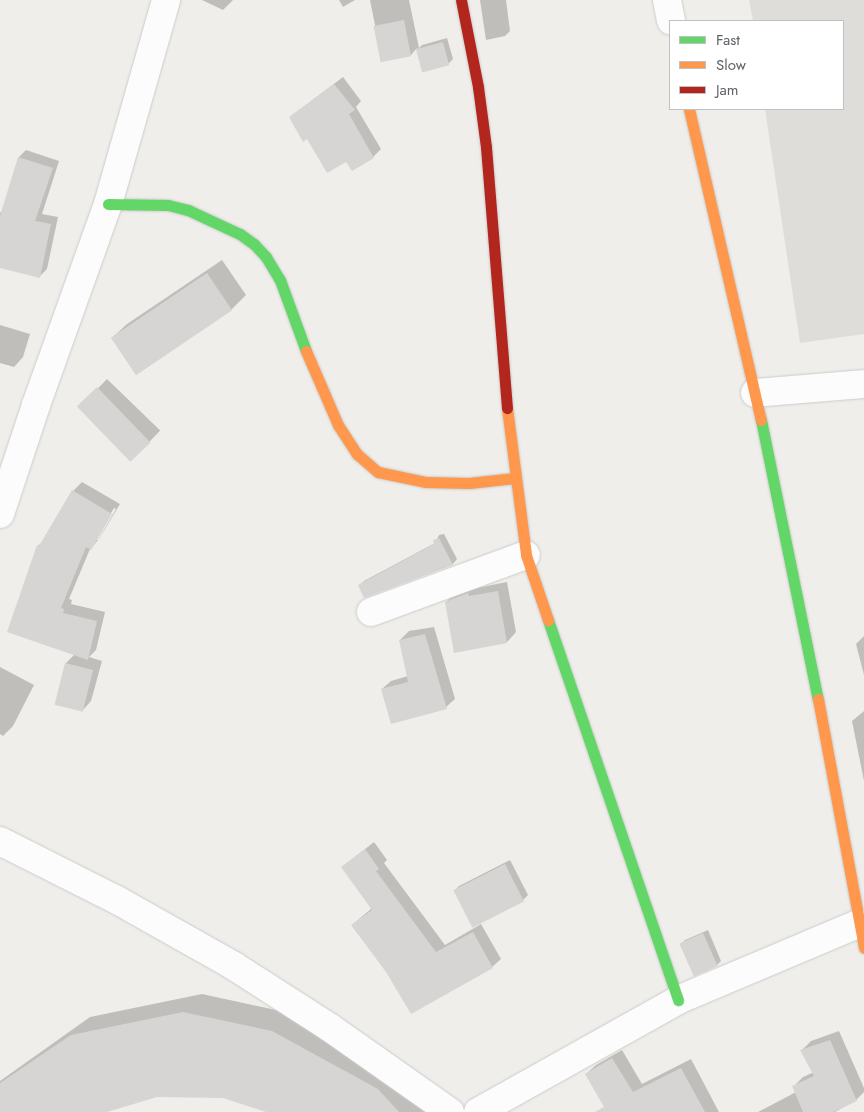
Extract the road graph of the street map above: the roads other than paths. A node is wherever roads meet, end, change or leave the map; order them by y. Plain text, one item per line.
1 (166, 0) edge
2 (461, 0) edge
3 (667, 0) edge
4 (671, 20) edge
5 (689, 110) edge
6 (108, 204) junction
7 (864, 384) edge
8 (756, 393) junction
9 (515, 478) junction
10 (0, 514) edge
11 (526, 555) junction
12 (371, 612) dead end
13 (0, 841) edge
14 (861, 936) edge
15 (678, 1000) junction
16 (450, 1112) edge
17 (478, 1112) edge

1 - 6 street
2 - 9 street
3 - 4 street
5 - 8 street
6 - 9 street
6 - 10 street
7 - 8 street
8 - 14 street
9 - 11 street
11 - 12 street
11 - 15 street
13 - 16 street
14 - 15 street
15 - 17 street

